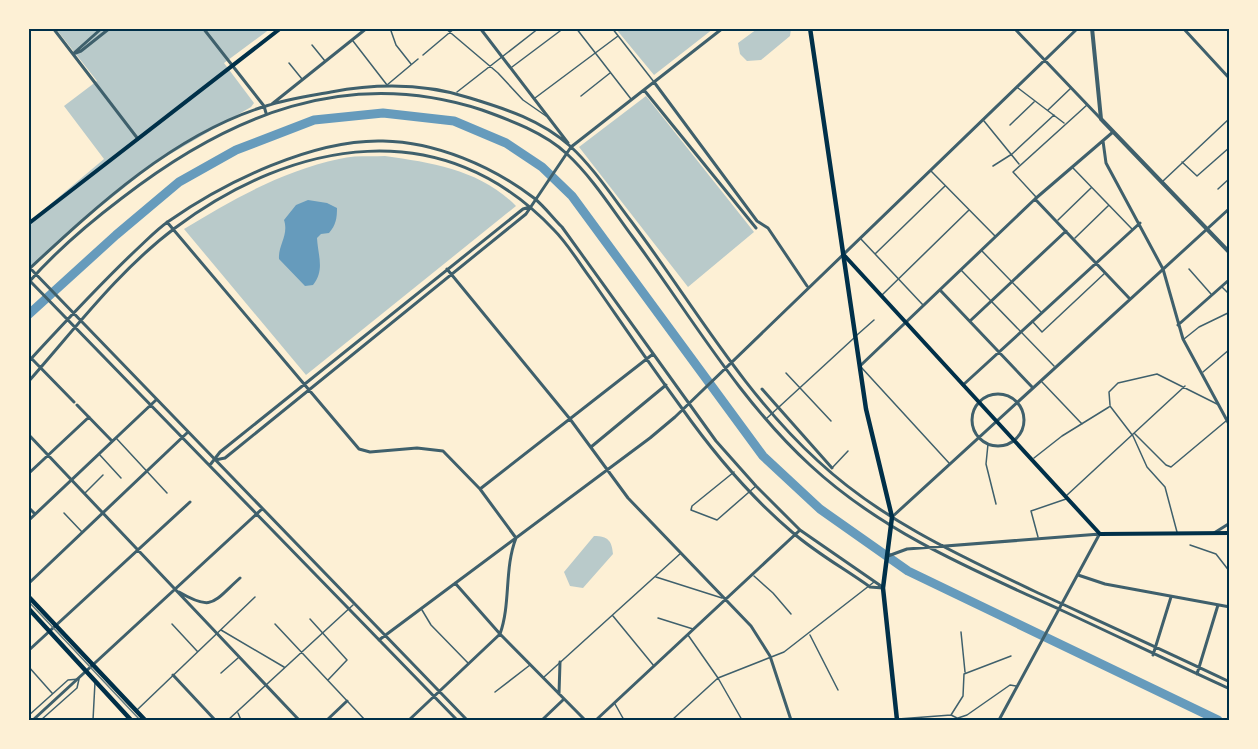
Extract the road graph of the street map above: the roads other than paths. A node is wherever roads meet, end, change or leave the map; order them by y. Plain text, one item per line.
1 (53, 28) edge
2 (102, 28) edge
3 (110, 28) edge
4 (203, 28) edge
5 (281, 28) edge
6 (367, 28) edge
7 (390, 28) edge
8 (445, 28) edge
9 (455, 28) edge
10 (480, 28) edge
11 (539, 28) edge
12 (564, 28) edge
13 (576, 28) edge
14 (612, 28) edge
15 (723, 28) edge
16 (810, 28) edge
17 (1014, 28) edge
18 (1078, 28) edge
19 (1092, 28) edge
20 (1183, 28) edge
21 (450, 33) junction
22 (618, 36) junction
23 (352, 40) junction
24 (312, 45) dead end
25 (595, 53) junction
26 (73, 54) junction
27 (423, 55) dead end
28 (502, 57) junction
29 (418, 59) dead end
30 (1045, 60) junction
31 (326, 61) junction
32 (289, 63) dead end
33 (411, 65) junction
34 (232, 66) junction
35 (490, 66) junction
36 (510, 68) junction
37 (610, 73) junction
38 (1230, 78) edge
39 (303, 80) junction
40 (654, 82) junction
41 (387, 85) junction
42 (1017, 87) junction
43 (1071, 88) junction
44 (644, 90) junction
45 (456, 93) junction
46 (581, 96) dead end
47 (450, 99) junction
48 (534, 99) junction
49 (631, 100) junction
50 (1035, 101) junction
51 (270, 105) junction
52 (1087, 105) junction
53 (264, 106) junction
54 (1048, 111) junction
55 (266, 113) junction
56 (1054, 115) junction
57 (549, 118) junction
58 (1230, 118) edge
59 (1101, 119) junction
60 (982, 120) junction
61 (1065, 124) junction
62 (1010, 125) dead end
63 (1113, 132) junction
64 (138, 139) junction
65 (1103, 141) junction
66 (571, 147) junction
67 (1230, 147) edge
68 (705, 150) junction
69 (566, 153) junction
70 (1012, 154) junction
71 (697, 156) junction
72 (1182, 162) junction
73 (1020, 164) junction
74 (993, 166) dead end
75 (1072, 167) junction
76 (930, 170) junction
77 (1230, 178) edge
78 (1161, 182) junction
79 (945, 186) junction
80 (1092, 187) junction
81 (1218, 189) dead end
82 (535, 198) junction
83 (1036, 198) junction
84 (1109, 205) junction
85 (530, 207) junction
86 (1230, 208) edge
87 (969, 210) junction
88 (1056, 221) junction
89 (167, 222) junction
90 (1140, 223) junction
91 (28, 224) edge
92 (756, 228) dead end
93 (173, 229) junction
94 (1207, 229) junction
95 (1132, 230) junction
96 (1066, 231) junction
97 (996, 237) junction
98 (859, 238) junction
99 (1074, 240) junction
100 (652, 249) junction
101 (981, 250) junction
102 (1230, 253) edge
103 (645, 254) junction
104 (843, 254) junction
105 (875, 254) junction
106 (1096, 263) junction
107 (29, 268) edge
108 (447, 269) junction
109 (1163, 269) junction
110 (1189, 269) dead end
111 (961, 270) junction
112 (1106, 273) junction
113 (36, 274) junction
114 (451, 275) junction
115 (898, 279) junction
116 (1230, 279) edge
117 (29, 281) edge
118 (1012, 282) junction
119 (1221, 286) junction
120 (808, 287) junction
121 (940, 290) junction
122 (682, 291) junction
123 (1212, 294) junction
124 (1230, 295) edge
125 (675, 296) junction
126 (881, 296) junction
127 (1130, 299) junction
128 (991, 301) junction
129 (923, 305) junction
130 (1042, 312) junction
131 (1230, 312) edge
132 (74, 313) junction
133 (67, 320) junction
134 (80, 320) junction
135 (874, 320) dead end
136 (970, 321) junction
137 (1032, 321) junction
138 (905, 322) junction
139 (1178, 325) junction
140 (74, 327) junction
141 (1020, 332) junction
142 (856, 337) junction
143 (1183, 339) junction
144 (356, 342) junction
145 (361, 348) junction
146 (1230, 349) edge
147 (999, 352) junction
148 (654, 353) junction
149 (647, 358) junction
150 (32, 359) junction
151 (732, 361) junction
152 (28, 363) edge
153 (860, 366) junction
154 (726, 367) junction
155 (40, 368) junction
156 (1055, 368) junction
157 (786, 373) dead end
158 (1201, 374) junction
159 (1041, 381) junction
160 (28, 382) edge
161 (304, 385) junction
162 (666, 385) junction
163 (963, 385) junction
164 (1185, 386) junction
165 (1033, 388) junction
166 (762, 389) dead end
167 (800, 389) junction
168 (309, 390) junction
169 (156, 400) junction
170 (979, 402) junction
171 (1017, 402) junction
172 (688, 403) junction
173 (1218, 404) junction
174 (151, 405) junction
175 (1110, 406) junction
176 (778, 408) junction
177 (682, 409) junction
178 (772, 413) junction
179 (89, 417) junction
180 (570, 419) junction
181 (766, 419) junction
182 (1227, 420) junction
183 (831, 421) dead end
184 (996, 422) junction
185 (1082, 425) junction
186 (1230, 426) edge
187 (250, 428) junction
188 (188, 432) junction
189 (28, 434) edge
190 (255, 434) junction
191 (1135, 434) junction
192 (1132, 436) junction
193 (115, 438) junction
194 (183, 438) junction
195 (978, 438) junction
196 (112, 441) junction
197 (1014, 441) junction
198 (988, 444) junction
199 (590, 447) junction
200 (849, 451) dead end
201 (99, 453) junction
202 (48, 455) junction
203 (215, 460) junction
204 (1032, 460) junction
205 (950, 464) junction
206 (209, 465) junction
207 (830, 469) junction
208 (607, 470) junction
209 (147, 472) junction
210 (734, 472) junction
211 (28, 474) edge
212 (103, 475) dead end
213 (823, 476) junction
214 (121, 478) dead end
215 (71, 480) junction
216 (756, 486) junction
217 (480, 489) junction
218 (750, 490) junction
219 (167, 493) dead end
220 (84, 494) junction
221 (1066, 497) junction
222 (190, 502) dead end
223 (996, 504) dead end
224 (28, 507) edge
225 (262, 509) junction
226 (64, 513) dead end
227 (35, 514) junction
228 (103, 514) junction
229 (257, 514) junction
230 (892, 517) junction
231 (28, 521) edge
232 (1230, 523) edge
233 (893, 526) junction
234 (800, 530) junction
235 (83, 533) junction
236 (1178, 533) junction
237 (1214, 533) junction
238 (1230, 533) edge
239 (1100, 534) junction
240 (795, 535) junction
241 (516, 538) junction
242 (1038, 539) junction
243 (1190, 545) dead end
244 (941, 546) junction
245 (927, 547) junction
246 (138, 552) junction
247 (682, 552) junction
248 (888, 556) junction
249 (1230, 572) edge
250 (752, 575) junction
251 (1078, 575) junction
252 (655, 576) junction
253 (1004, 576) junction
254 (240, 578) dead end
255 (875, 581) junction
256 (455, 583) junction
257 (28, 584) edge
258 (1000, 584) junction
259 (870, 586) junction
260 (883, 588) junction
261 (175, 590) junction
262 (28, 596) edge
263 (255, 597) dead end
264 (1171, 597) junction
265 (726, 600) junction
266 (355, 603) junction
267 (1063, 604) junction
268 (1218, 605) junction
269 (1230, 607) edge
270 (28, 608) edge
271 (421, 608) junction
272 (349, 609) junction
273 (1060, 610) junction
274 (791, 614) dead end
275 (612, 615) junction
276 (310, 618) dead end
277 (658, 618) dead end
278 (172, 624) dead end
279 (275, 624) dead end
280 (1108, 626) junction
281 (54, 629) junction
282 (694, 629) junction
283 (221, 630) junction
284 (961, 632) dead end
285 (1106, 632) junction
286 (323, 633) junction
287 (216, 634) junction
288 (500, 634) junction
289 (809, 634) junction
290 (385, 635) junction
291 (688, 635) junction
292 (379, 639) junction
293 (1155, 648) junction
294 (28, 651) edge
295 (197, 652) junction
296 (301, 653) junction
297 (1153, 655) junction
298 (770, 656) junction
299 (1011, 656) dead end
300 (238, 657) junction
301 (560, 662) junction
302 (469, 663) junction
303 (531, 664) junction
304 (93, 665) junction
305 (28, 666) edge
306 (654, 666) junction
307 (285, 668) junction
308 (1200, 668) junction
309 (87, 671) junction
310 (966, 673) junction
311 (221, 674) dead end
312 (1197, 674) junction
313 (173, 675) junction
314 (544, 677) junction
315 (718, 678) junction
316 (79, 679) junction
317 (95, 680) junction
318 (328, 681) junction
319 (1230, 682) edge
320 (266, 686) junction
321 (1018, 686) junction
322 (1230, 689) edge
323 (838, 690) dead end
324 (439, 692) junction
325 (495, 692) dead end
326 (53, 694) junction
327 (559, 694) junction
328 (434, 696) junction
329 (564, 699) junction
330 (347, 701) junction
331 (614, 704) junction
332 (136, 711) junction
333 (238, 712) junction
334 (951, 714) junction
335 (28, 716) edge
336 (958, 718) junction
337 (33, 720) edge
338 (41, 720) edge
339 (93, 720) edge
340 (131, 720) edge
341 (146, 720) edge
342 (215, 720) edge
343 (228, 720) edge
344 (241, 720) edge
345 (267, 720) edge
346 (271, 720) edge
347 (299, 720) edge
348 (327, 720) edge
349 (363, 720) edge
350 (409, 720) edge
351 (458, 720) edge
352 (467, 720) edge
353 (542, 720) edge
354 (585, 720) edge
355 (596, 720) edge
356 (624, 720) edge
357 (672, 720) edge
358 (742, 720) edge
359 (791, 720) edge
360 (897, 720) edge
361 (961, 720) edge
362 (999, 720) edge

1 - 26 street
2 - 26 street
3 - 26 street
4 - 34 street
5 - 34 main road
6 - 23 street
7 - 33 lane
8 - 21 lane
9 - 21 lane
10 - 28 street
11 - 28 lane
12 - 36 lane
13 - 25 lane
14 - 22 lane
15 - 40 street
16 - 104 main road
17 - 30 street
18 - 30 street
19 - 59 street
20 - 38 street
21 - 27 lane
21 - 35 lane
22 - 25 lane
22 - 40 lane
23 - 31 street
23 - 41 lane
24 - 31 lane
25 - 37 lane
25 - 48 lane
26 - 64 street
28 - 35 lane
28 - 36 street
29 - 33 lane
30 - 42 street
30 - 43 street
31 - 39 street
32 - 39 lane
33 - 41 lane
34 - 53 street
34 - 64 main road
35 - 45 lane
35 - 57 lane
36 - 48 street
37 - 46 lane
37 - 49 lane
39 - 51 street
40 - 44 street
40 - 68 street
41 - 45 street
41 - 51 street
42 - 50 lane
42 - 60 street
43 - 52 street
43 - 54 lane
44 - 49 street
44 - 71 street
45 - 47 street
45 - 66 street
47 - 55 street
47 - 69 street
48 - 57 street
49 - 66 street
50 - 54 lane
50 - 62 lane
51 - 53 street
52 - 59 street
52 - 61 lane
53 - 55 street
53 - 107 street
54 - 56 lane
55 - 113 street
56 - 61 lane
56 - 70 lane
57 - 66 street
58 - 72 lane
59 - 63 street
60 - 70 lane
60 - 76 street
61 - 73 lane
63 - 65 street
63 - 78 street
64 - 91 main road
65 - 75 street
65 - 90 street
66 - 69 street
66 - 100 street
67 - 72 lane
68 - 71 street
68 - 120 street
69 - 82 street
69 - 103 street
70 - 73 lane
70 - 74 lane
71 - 92 street
72 - 78 lane
73 - 83 lane
75 - 80 lane
75 - 83 street
76 - 79 lane
76 - 98 street
77 - 81 lane
78 - 94 street
79 - 87 lane
79 - 105 lane
80 - 84 lane
80 - 88 lane
82 - 85 street
82 - 89 street
82 - 148 street
83 - 88 street
83 - 97 street
84 - 95 lane
84 - 99 lane
85 - 93 street
85 - 108 street
85 - 114 street
85 - 149 street
86 - 94 street
87 - 97 lane
87 - 115 lane
88 - 96 street
89 - 93 street
89 - 132 street
90 - 95 street
90 - 109 street
93 - 134 street
93 - 161 street
94 - 102 street
94 - 109 street
95 - 106 street
96 - 99 street
96 - 118 street
97 - 101 street
98 - 104 street
98 - 105 lane
99 - 106 street
100 - 103 street
100 - 122 street
101 - 111 street
101 - 118 lane
103 - 125 street
104 - 120 street
104 - 126 main road
104 - 142 main road
105 - 115 lane
106 - 112 street
106 - 130 street
107 - 113 street
108 - 114 street
108 - 144 street
109 - 127 street
109 - 139 street
110 - 123 lane
111 - 121 street
111 - 128 lane
112 - 127 street
112 - 137 lane
113 - 117 street
113 - 132 street
114 - 145 street
114 - 180 street
115 - 126 lane
115 - 129 lane
116 - 119 street
117 - 133 street
118 - 128 street
118 - 130 lane
119 - 123 street
119 - 124 lane
120 - 151 street
121 - 129 street
121 - 136 street
122 - 125 street
122 - 151 street
123 - 139 street
125 - 154 street
126 - 138 main road
127 - 156 street
128 - 136 street
128 - 141 lane
129 - 138 street
130 - 137 street
131 - 143 lane
132 - 133 street
132 - 134 street
133 - 140 street
133 - 150 street
134 - 140 street
134 - 169 street
135 - 142 lane
136 - 147 street
137 - 141 street
138 - 153 street
138 - 163 main road
139 - 143 street
140 - 155 street
140 - 174 street
141 - 147 street
141 - 156 lane
142 - 153 main road
142 - 167 lane
143 - 158 street
144 - 145 street
144 - 161 street
145 - 168 street
146 - 158 lane
147 - 163 street
147 - 165 street
148 - 149 street
148 - 172 street
149 - 162 street
149 - 180 street
150 - 152 street
150 - 155 street
151 - 154 street
151 - 178 street
153 - 205 lane
153 - 230 main road
154 - 172 street
154 - 181 street
155 - 160 street
155 - 179 street
156 - 159 street
157 - 167 lane
158 - 173 street
159 - 165 street
159 - 185 lane
161 - 168 street
161 - 187 street
162 - 177 street
162 - 199 street
163 - 170 main road
164 - 173 lane
164 - 175 lane
164 - 191 lane
165 - 171 street
166 - 176 street
167 - 176 lane
167 - 183 lane
168 - 190 street
168 - 217 street
169 - 174 street
169 - 188 street
170 - 171 street
170 - 184 main road
170 - 195 street
171 - 184 street
171 - 197 street
172 - 177 street
172 - 216 street
173 - 182 street
174 - 193 street
174 - 194 street
175 - 185 lane
175 - 192 lane
176 - 178 lane
176 - 207 street
177 - 208 street
177 - 210 street
178 - 181 lane
178 - 207 street
179 - 196 street
179 - 202 street
180 - 199 street
180 - 217 street
181 - 213 street
182 - 186 street
182 - 191 lane
184 - 195 street
184 - 197 main road
185 - 204 lane
187 - 190 street
187 - 203 street
188 - 194 street
188 - 203 street
189 - 202 street
190 - 203 street
191 - 192 lane
192 - 221 lane
192 - 236 lane
193 - 196 street
193 - 209 lane
194 - 206 street
194 - 209 street
195 - 198 street
195 - 205 street
196 - 201 street
197 - 198 street
197 - 204 main road
198 - 223 lane
199 - 208 street
200 - 207 lane
201 - 214 lane
201 - 215 street
202 - 211 street
202 - 215 street
203 - 206 street
203 - 225 street
204 - 221 main road
205 - 230 street
206 - 229 street
207 - 213 lane
207 - 230 street
208 - 241 street
208 - 247 street
209 - 219 lane
209 - 228 street
210 - 218 street
210 - 218 lane
212 - 220 lane
213 - 233 street
215 - 220 street
215 - 227 street
216 - 218 lane
216 - 234 street
217 - 241 street
218 - 240 street
220 - 228 street
221 - 239 main road
221 - 242 lane
222 - 246 street
224 - 227 street
225 - 229 street
225 - 266 street
226 - 235 lane
227 - 231 street
228 - 235 street
228 - 246 street
229 - 261 street
229 - 272 street
230 - 233 main road
230 - 244 street
232 - 237 street
233 - 245 street
233 - 248 main road
234 - 240 street
234 - 255 street
235 - 257 street
236 - 237 main road
236 - 239 main road
237 - 238 main road
239 - 242 street
239 - 251 street
240 - 250 street
240 - 259 street
241 - 256 street
241 - 288 street
242 - 244 street
243 - 249 lane
244 - 245 street
244 - 253 street
245 - 248 street
245 - 258 street
246 - 261 street
246 - 281 street
247 - 252 lane
247 - 265 street
248 - 260 main road
250 - 265 street
250 - 274 lane
251 - 264 street
251 - 267 street
252 - 265 lane
252 - 275 lane
253 - 258 street
253 - 267 street
254 - 261 street
255 - 259 lane
255 - 260 street
256 - 271 street
256 - 288 street
258 - 273 street
259 - 260 street
259 - 289 lane
260 - 360 main road
261 - 287 street
261 - 304 street
262 - 281 main road
263 - 283 lane
264 - 268 street
264 - 293 street
265 - 282 street
265 - 298 street
266 - 272 lane
266 - 290 street
267 - 273 street
267 - 280 street
268 - 269 street
268 - 308 street
270 - 281 main road
271 - 290 street
271 - 302 lane
272 - 286 lane
272 - 292 street
273 - 285 street
273 - 321 street
275 - 301 lane
275 - 306 lane
276 - 286 lane
277 - 282 lane
278 - 295 lane
279 - 296 lane
280 - 285 street
280 - 293 street
281 - 294 street
281 - 304 main road
281 - 309 main road
282 - 291 street
283 - 287 lane
283 - 307 lane
284 - 310 lane
285 - 297 street
286 - 296 lane
286 - 318 lane
287 - 295 lane
287 - 300 street
288 - 302 street
288 - 303 street
289 - 298 lane
289 - 323 lane
290 - 292 street
290 - 324 street
291 - 306 street
291 - 315 lane
292 - 328 street
293 - 297 street
293 - 308 street
295 - 313 lane
296 - 307 lane
296 - 318 lane
297 - 312 street
298 - 315 lane
298 - 359 street
299 - 310 lane
300 - 311 lane
300 - 320 street
301 - 314 lane
301 - 327 street
302 - 324 street
303 - 314 street
303 - 325 lane
304 - 309 street
304 - 332 main road
305 - 326 lane
306 - 331 street
307 - 320 lane
308 - 312 street
308 - 319 street
309 - 316 street
309 - 317 main road
310 - 334 lane
312 - 322 street
313 - 332 lane
313 - 342 street
314 - 327 street
315 - 357 lane
315 - 358 lane
316 - 326 lane
316 - 337 street
316 - 338 lane
317 - 339 lane
317 - 340 main road
318 - 330 lane
320 - 333 lane
320 - 347 street
321 - 336 lane
321 - 362 street
324 - 328 street
324 - 352 street
326 - 335 lane
327 - 329 street
328 - 350 street
328 - 351 street
329 - 353 street
329 - 354 street
330 - 348 street
330 - 349 lane
331 - 355 street
331 - 356 lane
332 - 341 main road
333 - 343 lane
333 - 344 lane
334 - 336 lane
334 - 360 lane
336 - 361 lane
345 - 346 lane

